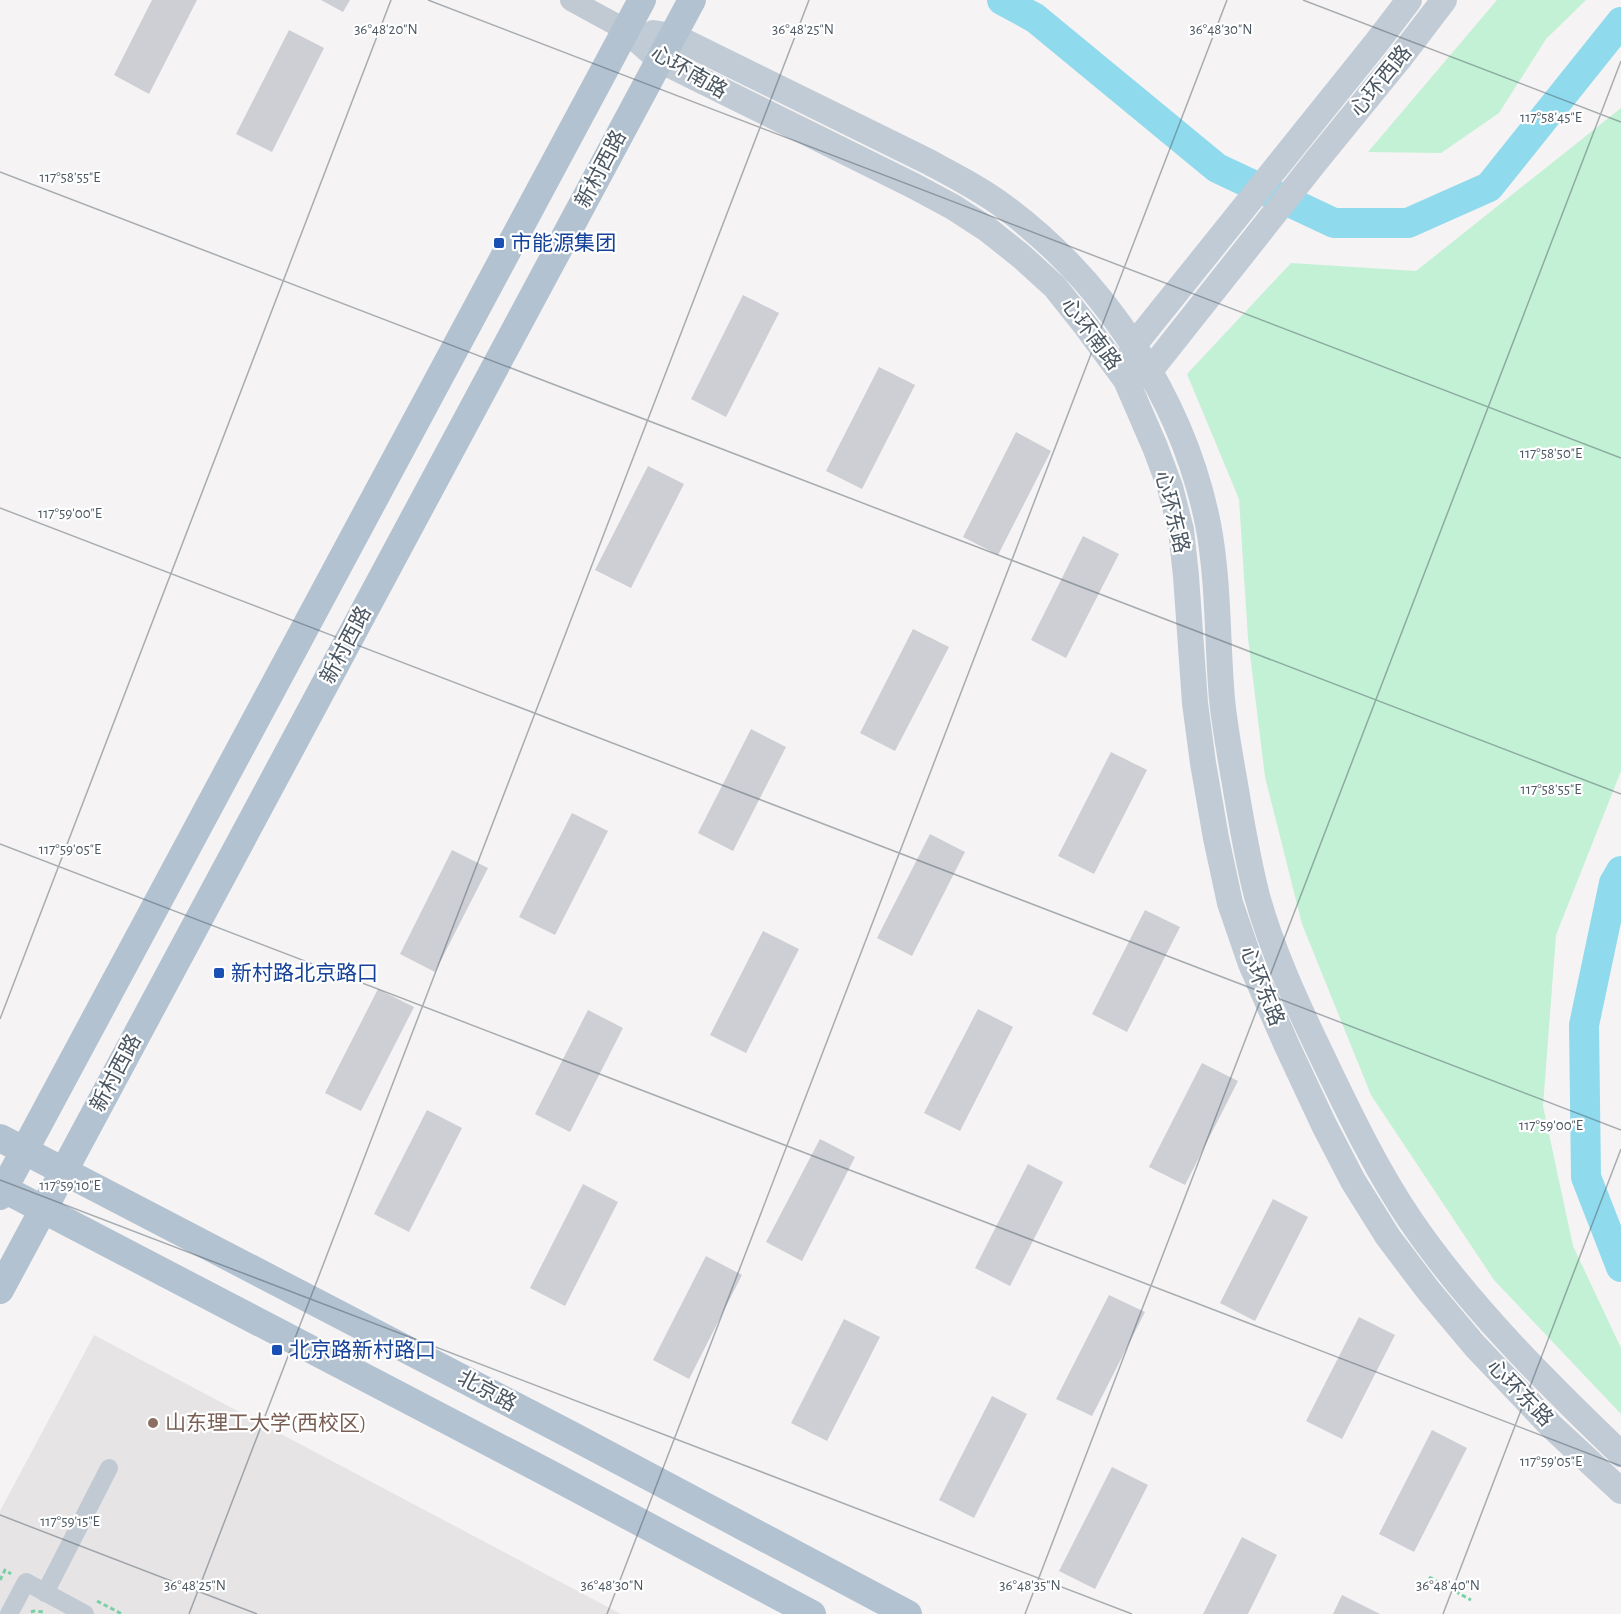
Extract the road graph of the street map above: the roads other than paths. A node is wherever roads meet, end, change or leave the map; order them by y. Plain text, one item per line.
1 (572, 0) edge
2 (642, 0) edge
3 (692, 0) edge
4 (1409, 0) edge
5 (1444, 0) edge
6 (626, 30) junction
7 (666, 48) junction
8 (1133, 346) junction
9 (1137, 376) junction
10 (12, 1144) edge
11 (64, 1170) junction
12 (1, 1191) edge
13 (43, 1209) junction
14 (0, 1290) edge
15 (1621, 1454) edge
16 (109, 1468) dead end
17 (1621, 1491) edge
18 (45, 1593) junction
19 (9, 1614) edge
20 (85, 1614) edge
21 (812, 1614) edge
22 (908, 1614) edge

1 - 6 street
2 - 6 main road, 新村西路
3 - 7 main road, 新村西路
4 - 8 main road, 心环西路
5 - 9 main road, 心环西路
6 - 7 main road, 心环南路
6 - 10 main road, 新村西路
7 - 8 main road, 心环南路
7 - 9 main road, 心环南路
7 - 11 main road, 新村西路
8 - 9 main road
9 - 15 main road, 心环东路
9 - 17 main road, 心环东路
10 - 11 main road, 北京路
10 - 12 main road, 新村西路
11 - 13 main road, 新村西路
11 - 22 main road, 北京路
12 - 13 main road
13 - 14 main road, 新村西路
13 - 21 main road
16 - 18 street
18 - 19 street
18 - 20 street

